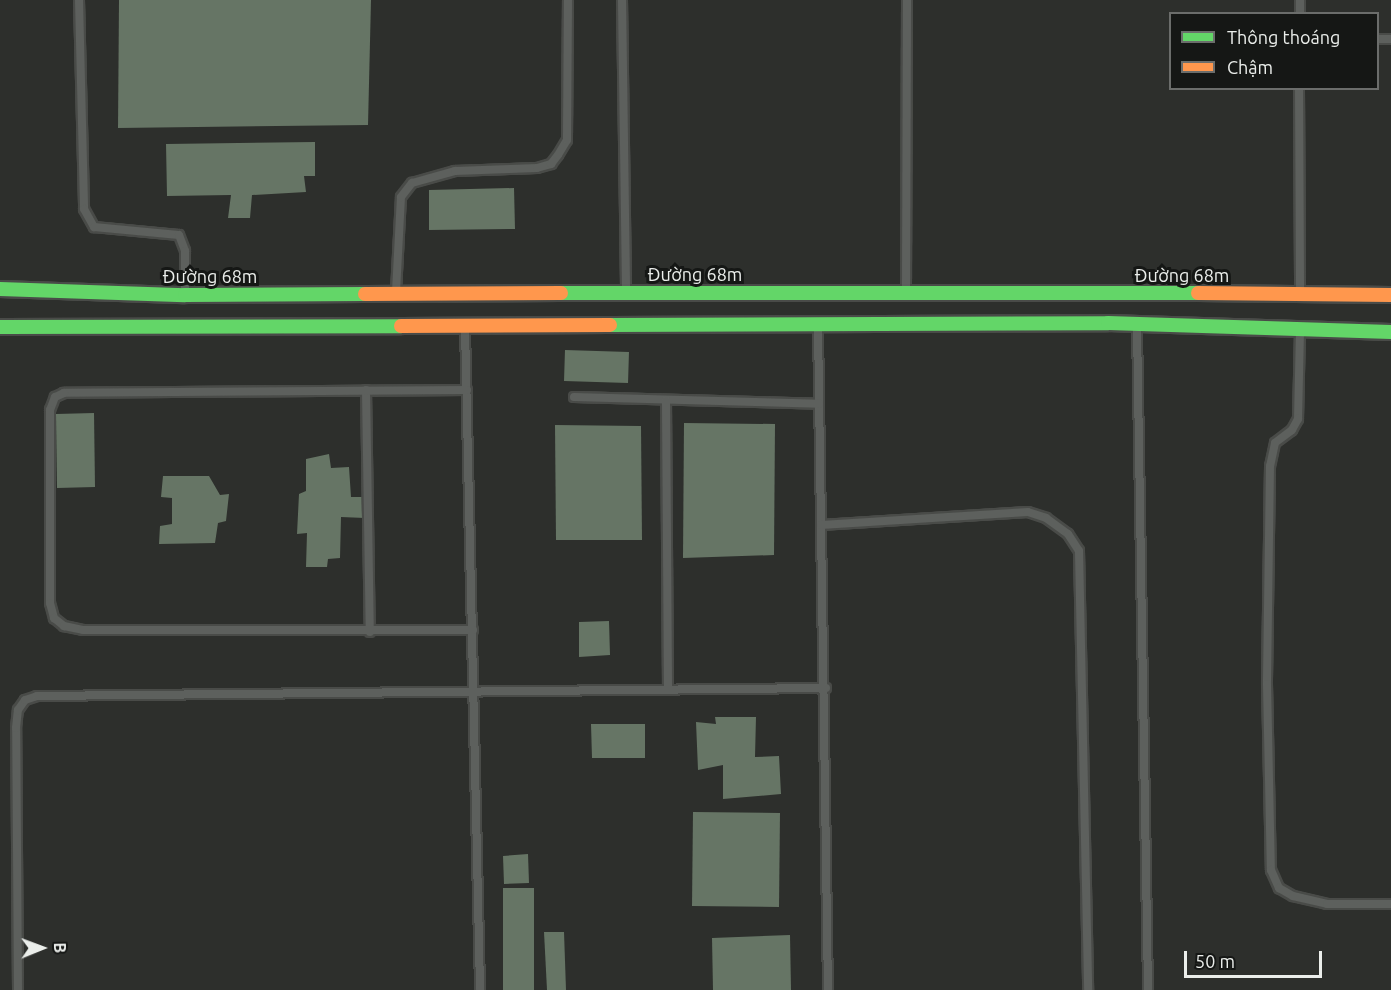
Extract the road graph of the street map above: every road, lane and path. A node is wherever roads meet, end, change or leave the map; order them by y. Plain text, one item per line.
1 (79, 0) edge
2 (568, 0) edge
3 (622, 0) edge
4 (907, 0) edge
5 (1299, 90) edge
6 (0, 290) edge
7 (906, 291) junction
8 (626, 292) junction
9 (396, 294) junction
10 (1300, 294) junction
11 (185, 295) junction
12 (1391, 295) edge
13 (818, 323) junction
14 (465, 325) junction
15 (1137, 326) junction
16 (0, 327) edge
17 (1300, 331) junction
18 (1391, 332) edge
19 (366, 390) junction
20 (467, 390) junction
21 (574, 397) dead end
22 (666, 400) junction
23 (819, 404) junction
24 (821, 525) junction
25 (473, 630) junction
26 (370, 632) junction
27 (826, 688) junction
28 (668, 689) junction
29 (474, 691) junction
30 (1391, 904) edge
31 (18, 990) edge
32 (480, 990) edge
33 (828, 990) edge
34 (1088, 990) edge
35 (1148, 990) edge

1 - 11 lane
2 - 9 lane
3 - 8 lane
4 - 7 lane
5 - 10 lane
6 - 11 street, Đường 68m
7 - 8 street, Đường 68m
7 - 10 street, Đường 68m
8 - 9 street, Đường 68m
9 - 11 street, Đường 68m
10 - 12 street, Đường 68m
13 - 14 street
13 - 15 street
13 - 23 lane
14 - 16 street
14 - 20 lane
15 - 17 street
15 - 35 lane
17 - 18 street
17 - 30 lane
19 - 20 lane
19 - 26 lane
19 - 26 lane
20 - 25 lane
21 - 22 lane
22 - 23 lane
22 - 28 lane
23 - 24 lane
24 - 27 lane
24 - 34 lane
25 - 26 lane
25 - 29 lane
27 - 28 lane
27 - 33 lane
28 - 29 lane
29 - 31 lane
29 - 32 lane

